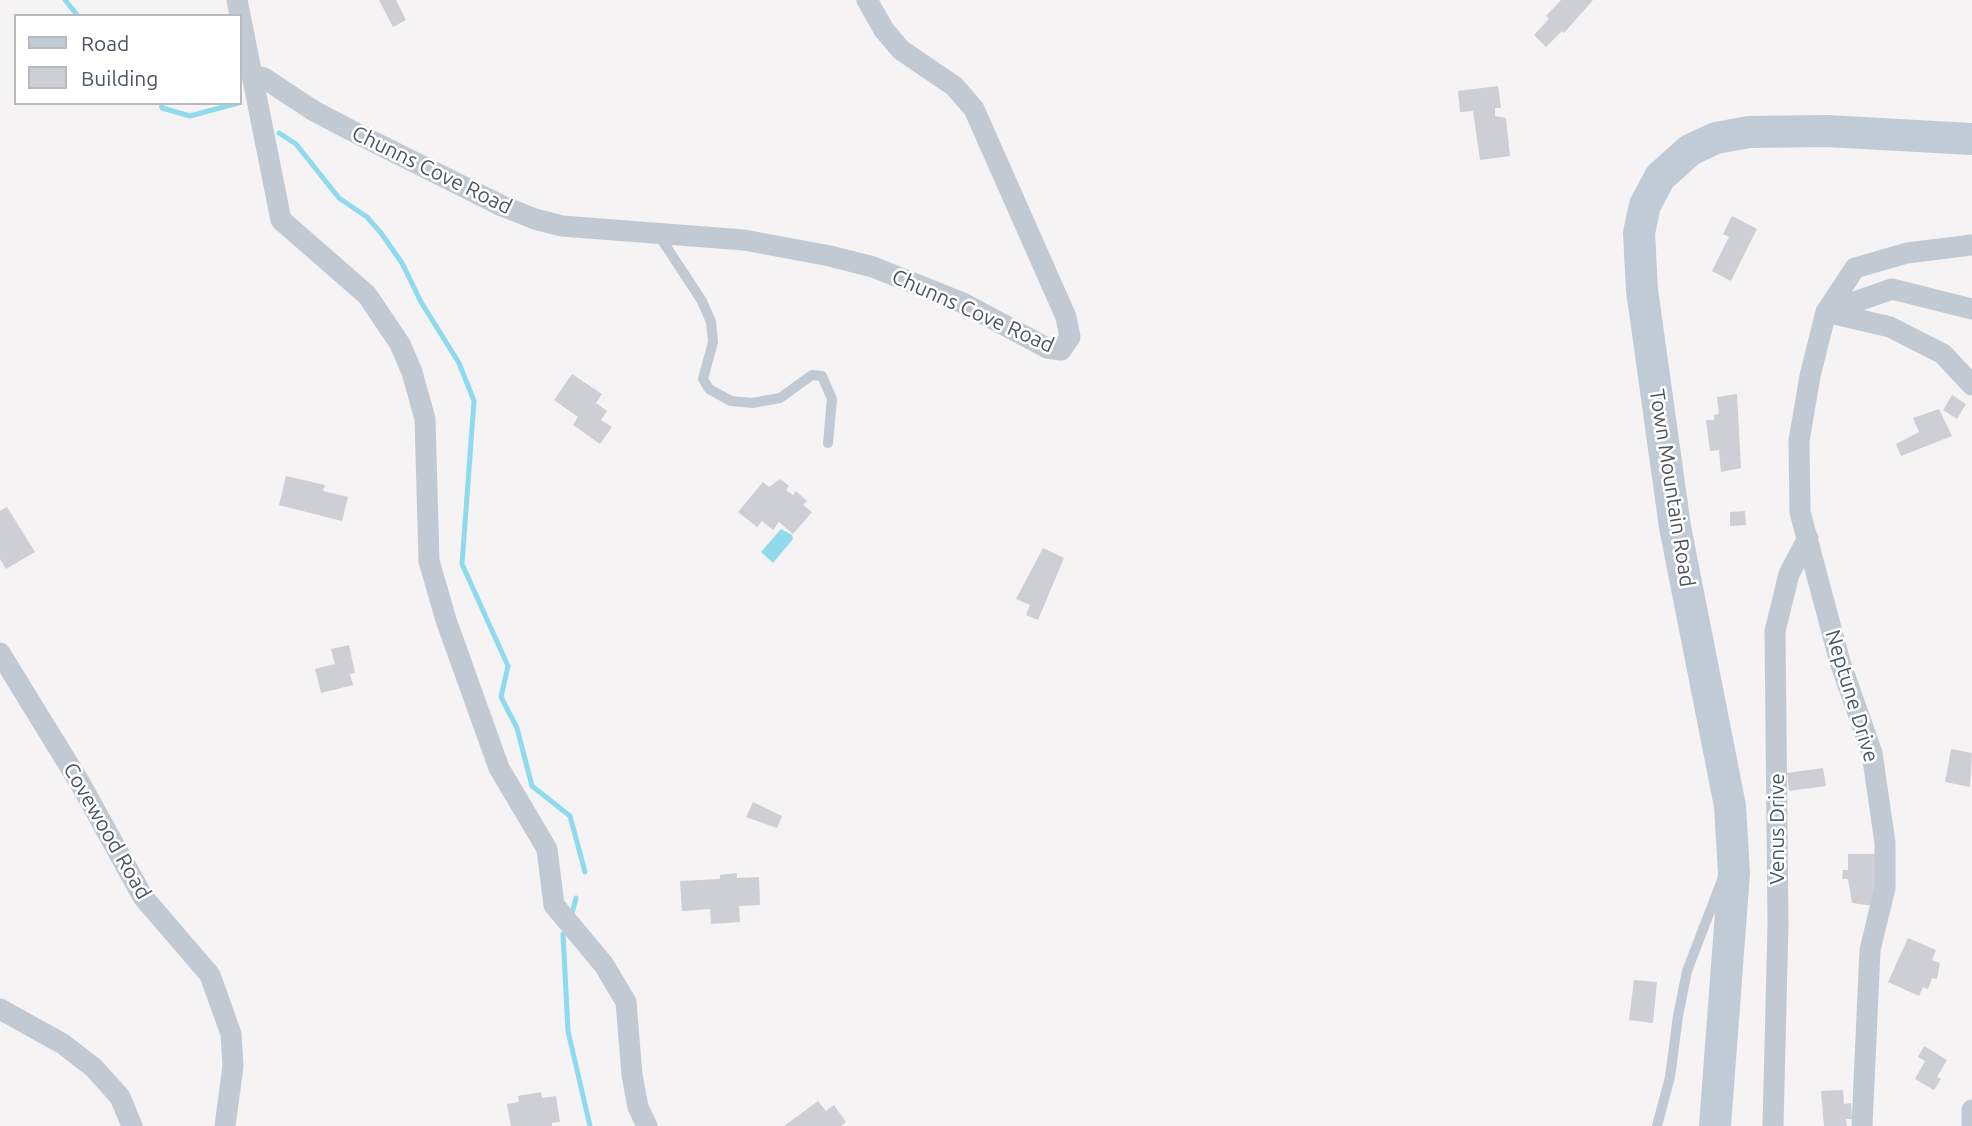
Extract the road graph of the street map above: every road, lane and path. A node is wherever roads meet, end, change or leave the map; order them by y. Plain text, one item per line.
1 (867, 0) edge
2 (242, 22) edge
3 (254, 75) junction
4 (1972, 139) edge
5 (658, 234) junction
6 (1972, 244) edge
7 (1972, 309) edge
8 (1826, 312) junction
9 (1972, 385) edge
10 (828, 443) dead end
11 (1808, 538) junction
12 (0, 653) edge
13 (1733, 852) junction
14 (0, 1009) edge
15 (1972, 1110) edge
16 (132, 1126) edge
17 (225, 1126) edge
18 (647, 1126) edge
19 (1657, 1126) edge
20 (1715, 1126) edge
21 (1773, 1126) edge
22 (1862, 1126) edge
23 (1972, 1126) edge

1 - 5 street, Chunns Cove Road
2 - 3 street
3 - 5 street, Chunns Cove Road
3 - 18 street
4 - 13 main road, Town Mountain Road
5 - 10 lane
6 - 8 street, Neptune Drive
7 - 8 street
8 - 9 street
8 - 11 street, Neptune Drive
11 - 21 street, Venus Drive
11 - 22 street, Neptune Drive
12 - 17 street, Covewood Road
13 - 19 lane
13 - 20 main road, Town Mountain Road
14 - 16 street
15 - 23 street

